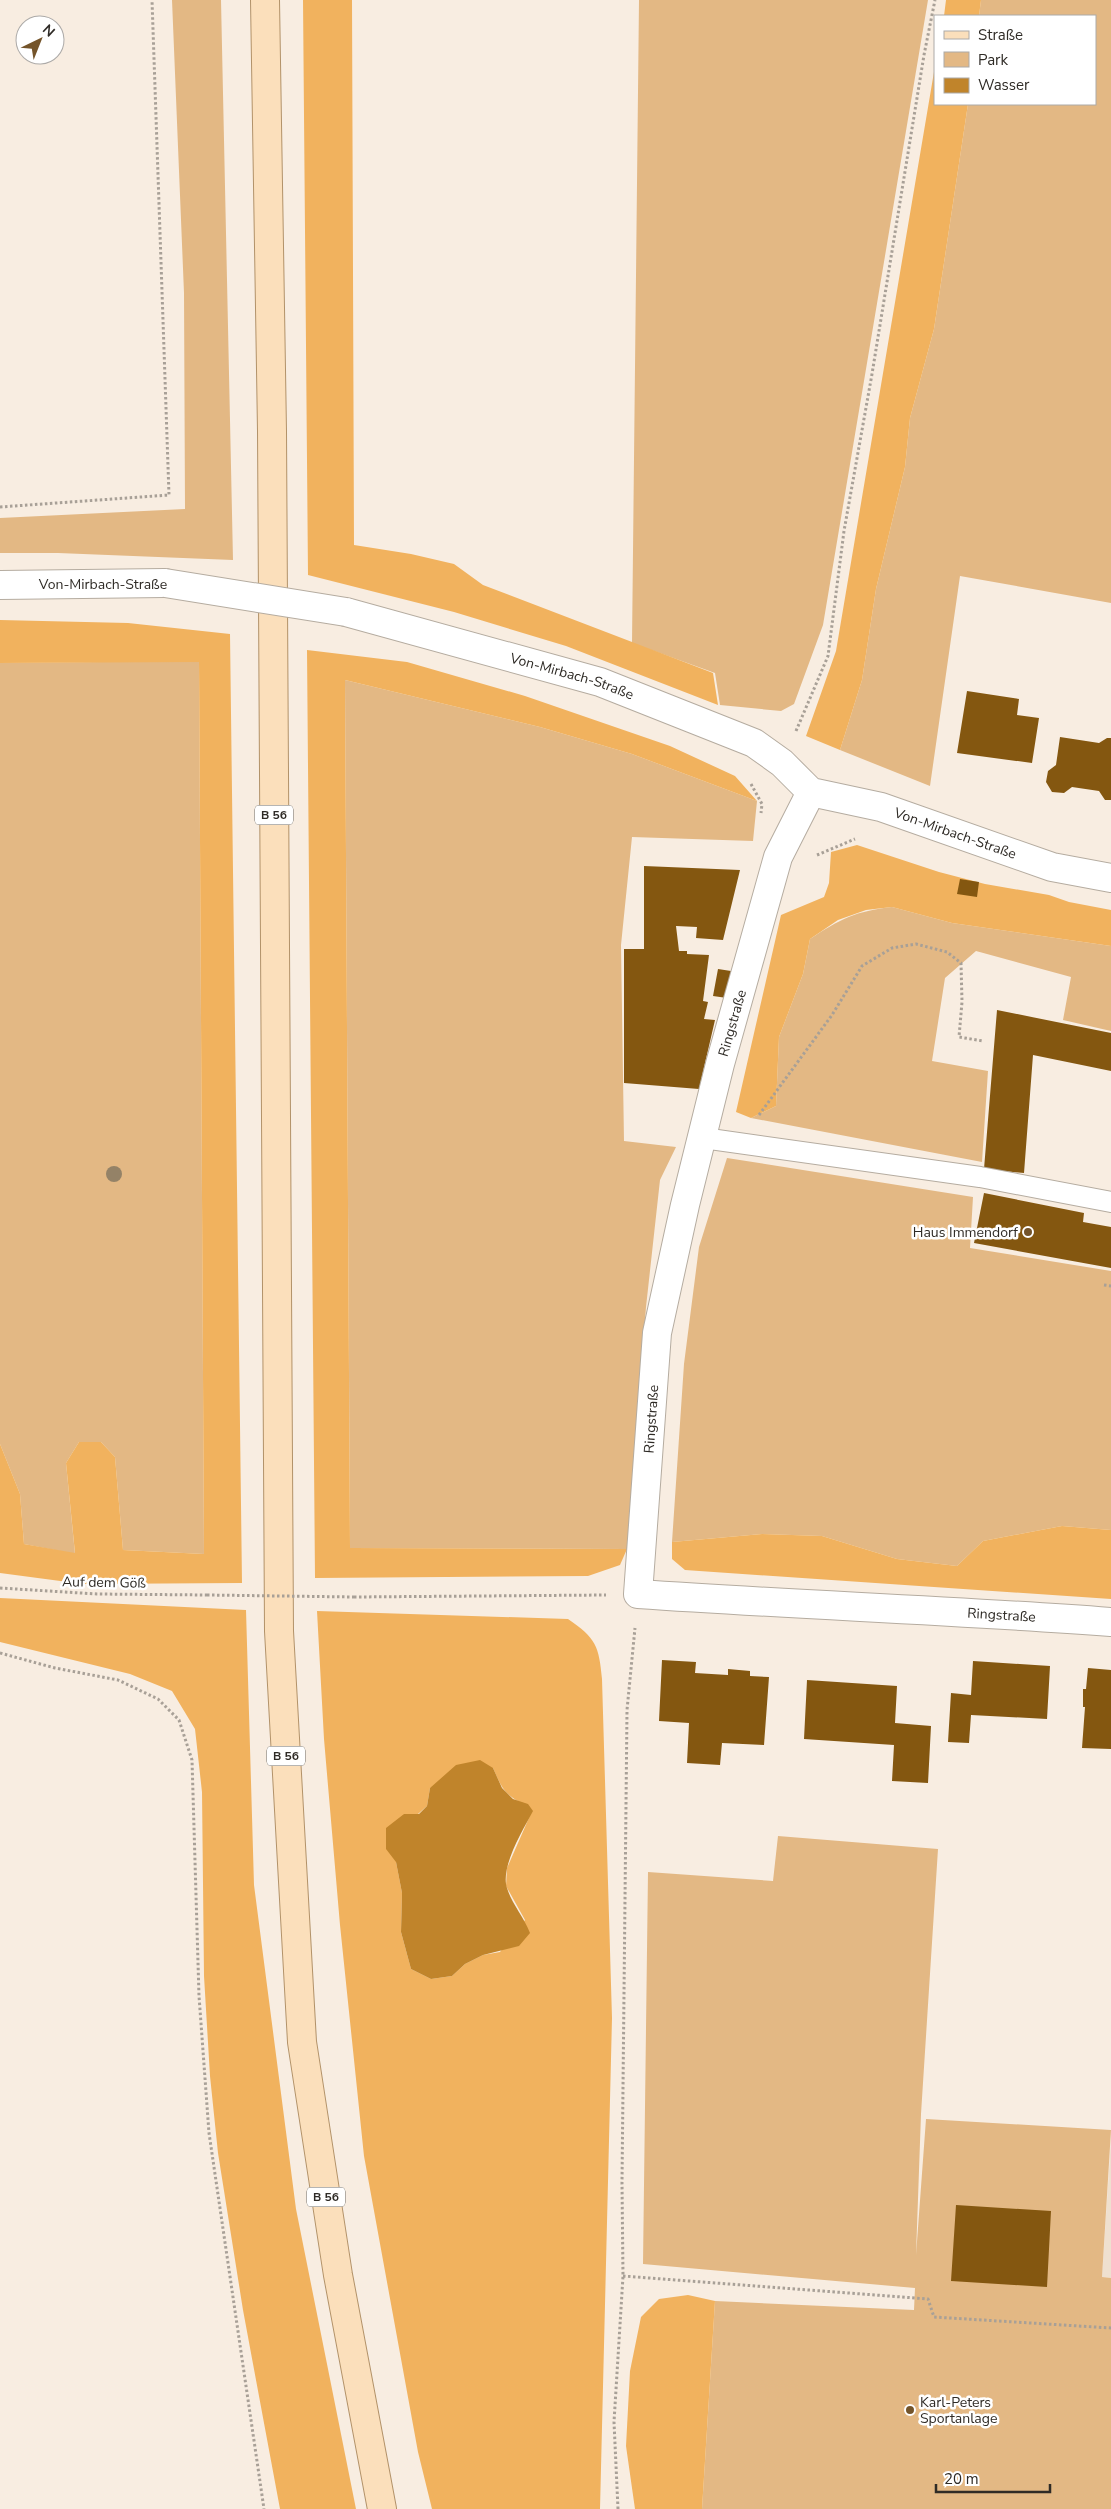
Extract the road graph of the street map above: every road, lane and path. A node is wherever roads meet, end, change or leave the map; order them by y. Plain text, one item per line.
1 (152, 0) edge
2 (265, 0) edge
3 (935, 0) edge
4 (0, 507) edge
5 (0, 584) edge
6 (782, 763) junction
7 (750, 782) dead end
8 (811, 792) junction
9 (881, 807) junction
10 (759, 822) dead end
11 (778, 857) junction
12 (1111, 878) edge
13 (983, 1041) dead end
14 (704, 1138) junction
15 (737, 1143) junction
16 (1111, 1202) edge
17 (1104, 1285) dead end
18 (1111, 1286) edge
19 (0, 1588) edge
20 (638, 1594) junction
21 (1111, 1622) edge
22 (0, 1653) edge
23 (623, 2276) junction
24 (1111, 2328) edge
25 (264, 2509) edge
26 (382, 2509) edge
27 (618, 2509) edge

1 - 4 path
2 - 26 main road, B 56
3 - 6 path
5 - 6 street, Von-Mirbach-Straße, bridge
6 - 8 street, Von-Mirbach-Straße
7 - 10 path
8 - 9 street, Von-Mirbach-Straße
8 - 11 street, Ringstraße
9 - 11 path
9 - 12 street, Von-Mirbach-Straße
11 - 14 street, Ringstraße
13 - 15 path
14 - 15 lane
14 - 20 street, Ringstraße
15 - 16 lane
17 - 18 path
19 - 20 path, Auf dem Göß, bridge
20 - 21 street, Ringstraße
20 - 23 path
22 - 25 path
23 - 24 path
23 - 27 path

